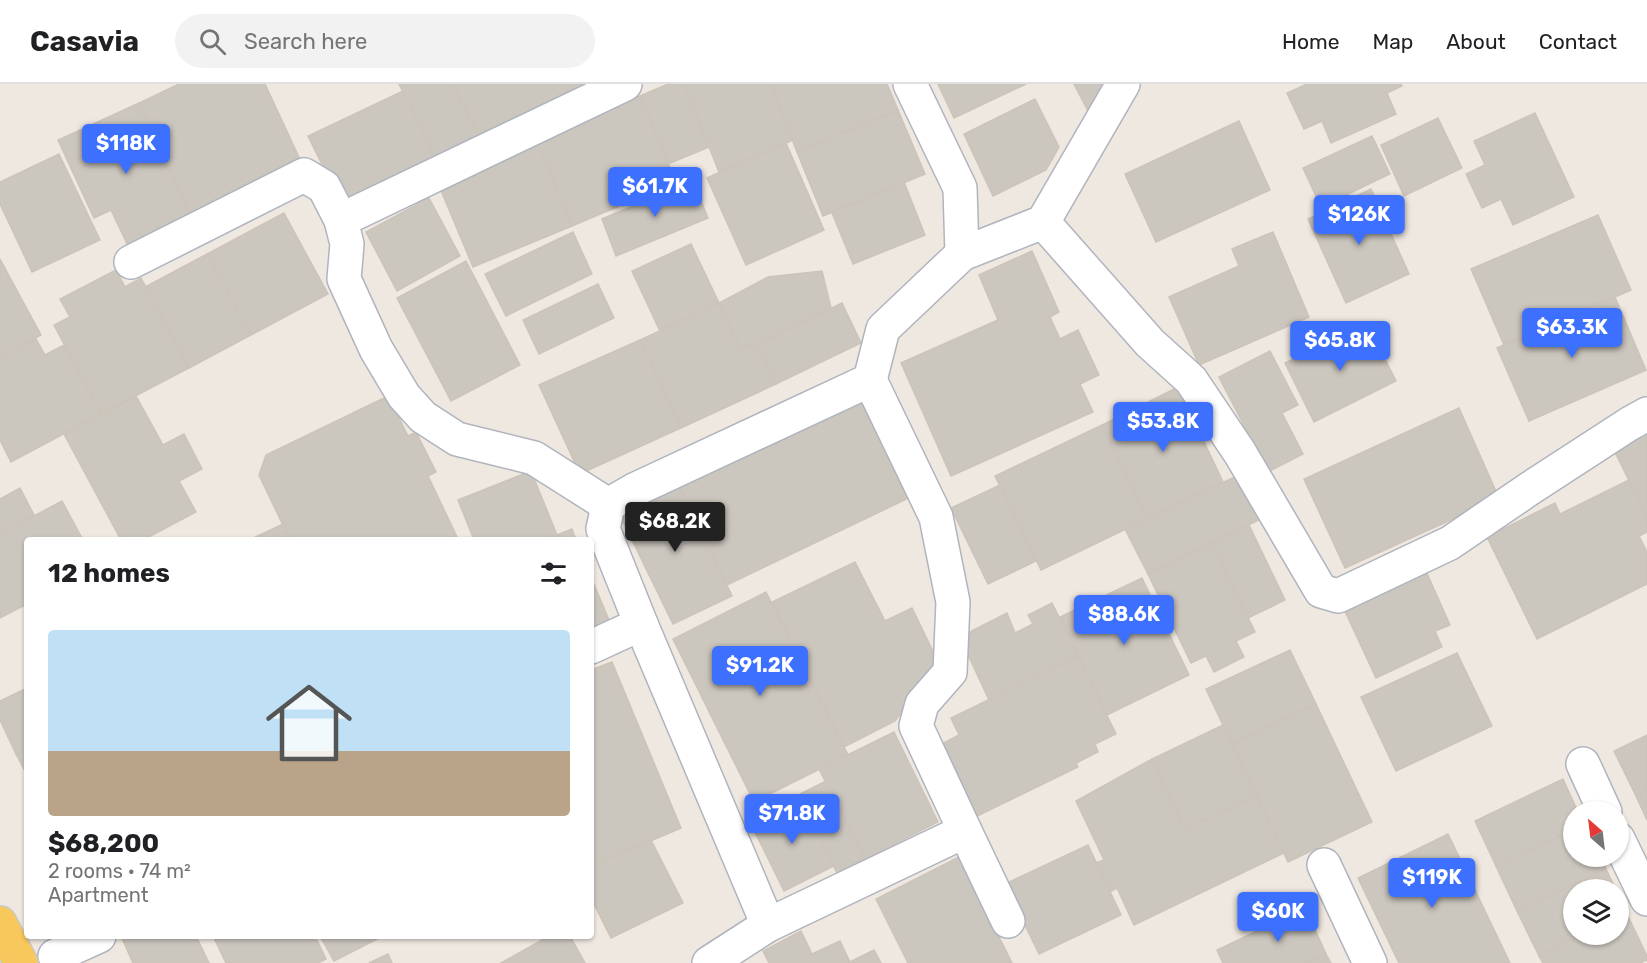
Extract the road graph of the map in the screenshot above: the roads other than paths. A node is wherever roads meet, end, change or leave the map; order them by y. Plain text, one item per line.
1 (625, 84) edge
2 (910, 84) edge
3 (1123, 84) edge
4 (341, 220) junction
5 (1043, 222) junction
6 (962, 254) junction
7 (131, 262) dead end
8 (870, 380) junction
9 (1647, 414) edge
10 (608, 505) junction
11 (641, 624) junction
12 (594, 646) edge
13 (1582, 764) dead end
14 (1600, 801) edge
15 (964, 831) junction
16 (1629, 862) edge
17 (1324, 866) dead end
18 (1647, 899) edge
19 (1008, 921) dead end
20 (0, 923) edge
21 (768, 925) junction
22 (92, 939) edge
23 (55, 956) dead end
24 (21, 963) edge
25 (709, 963) edge
26 (1370, 963) edge

1 - 4 street
2 - 6 street
3 - 5 street
4 - 7 street
4 - 10 street
5 - 6 street
5 - 9 street
6 - 8 street
8 - 10 street
8 - 15 street
10 - 11 street
11 - 12 street
11 - 21 street
13 - 14 street
15 - 19 street
15 - 21 street
16 - 18 street
17 - 26 street
20 - 24 main road
21 - 25 street
22 - 23 street

